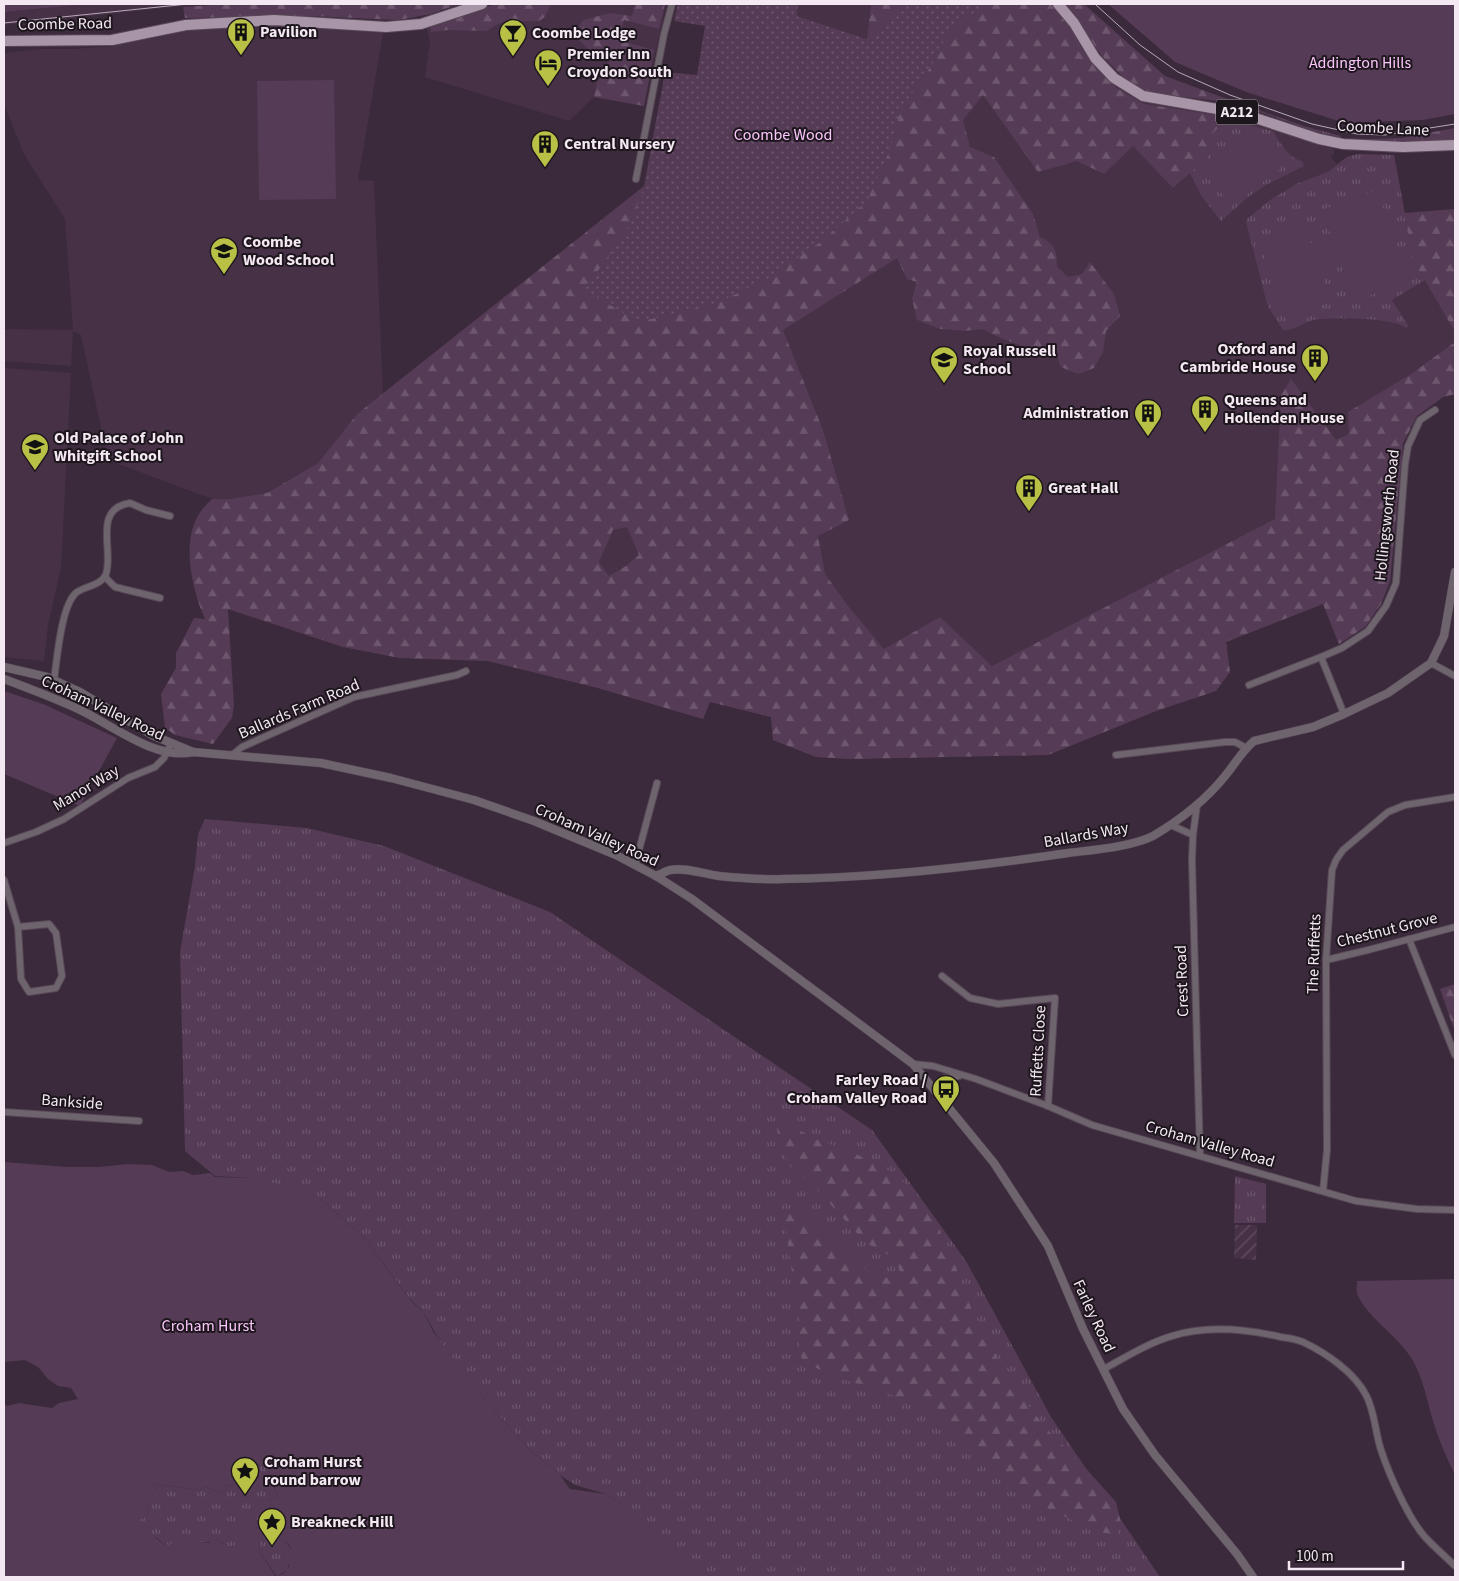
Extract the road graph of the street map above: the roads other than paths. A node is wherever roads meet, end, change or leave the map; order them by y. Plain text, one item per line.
1 (482, 4) edge
2 (672, 4) edge
3 (1058, 4) edge
4 (4, 41) edge
5 (1455, 145) edge
6 (636, 179) dead end
7 (1435, 410) dead end
8 (170, 516) dead end
9 (1455, 572) edge
10 (105, 577) junction
11 (160, 598) dead end
12 (1321, 657) junction
13 (1431, 663) junction
14 (4, 667) edge
15 (466, 671) dead end
16 (1455, 676) edge
17 (4, 679) edge
18 (54, 680) junction
19 (1249, 685) dead end
20 (1344, 714) junction
21 (171, 743) junction
22 (1246, 748) junction
23 (168, 752) junction
24 (192, 752) junction
25 (1116, 755) dead end
26 (232, 756) junction
27 (657, 783) dead end
28 (1455, 797) edge
29 (1197, 805) junction
30 (1171, 824) junction
31 (1193, 835) junction
32 (4, 844) edge
33 (635, 865) junction
34 (656, 876) junction
35 (4, 880) edge
36 (18, 927) junction
37 (1455, 927) edge
38 (1409, 939) junction
39 (1326, 960) junction
40 (942, 976) dead end
41 (1455, 1055) edge
42 (913, 1064) junction
43 (965, 1076) junction
44 (934, 1087) junction
45 (1048, 1106) junction
46 (4, 1112) edge
47 (139, 1121) dead end
48 (1200, 1156) junction
49 (1323, 1191) junction
50 (1455, 1210) edge
51 (1104, 1369) junction
52 (1455, 1566) edge
53 (1254, 1577) edge

1 - 4 main road, Coombe Road
2 - 6 street
3 - 5 main road, Coombe Lane / A212
7 - 12 street, Hollingsworth Road
8 - 10 street
9 - 13 street, Ballards Way
10 - 11 street
10 - 18 street
12 - 19 street, Hollingsworth Road
12 - 20 street
13 - 16 street
13 - 20 street, Ballards Way
14 - 18 street, Croham Valley Road
15 - 26 street, Ballards Farm Road
17 - 23 street, Croham Valley Road
18 - 21 street, Croham Valley Road
20 - 22 street, Ballards Way
21 - 23 street, Manor Way
21 - 24 street, Croham Valley Road
22 - 25 street
22 - 29 street, Ballards Way
23 - 24 street, Croham Valley Road
23 - 32 street, Manor Way
24 - 26 street, Croham Valley Road
26 - 33 street, Croham Valley Road
27 - 33 street
28 - 39 street, The Ruffetts
29 - 30 street, Ballards Way
29 - 31 street, Crest Road
30 - 31 street
30 - 34 street, Ballards Way
31 - 48 street, Crest Road
33 - 34 street, Croham Valley Road
34 - 42 street, Croham Valley Road
35 - 36 street
36 - 36 street
37 - 38 street, Chestnut Grove
38 - 39 street, Chestnut Grove
38 - 41 street
39 - 49 street, The Ruffetts
40 - 45 street, Ruffetts Close
42 - 43 street, Croham Valley Road
42 - 44 street, Farley Road
43 - 44 street
43 - 45 street, Croham Valley Road
44 - 51 street, Farley Road
45 - 48 street, Croham Valley Road
46 - 47 street, Bankside
48 - 49 street, Croham Valley Road
49 - 50 street, Croham Valley Road
51 - 52 street
51 - 53 street, Farley Road

